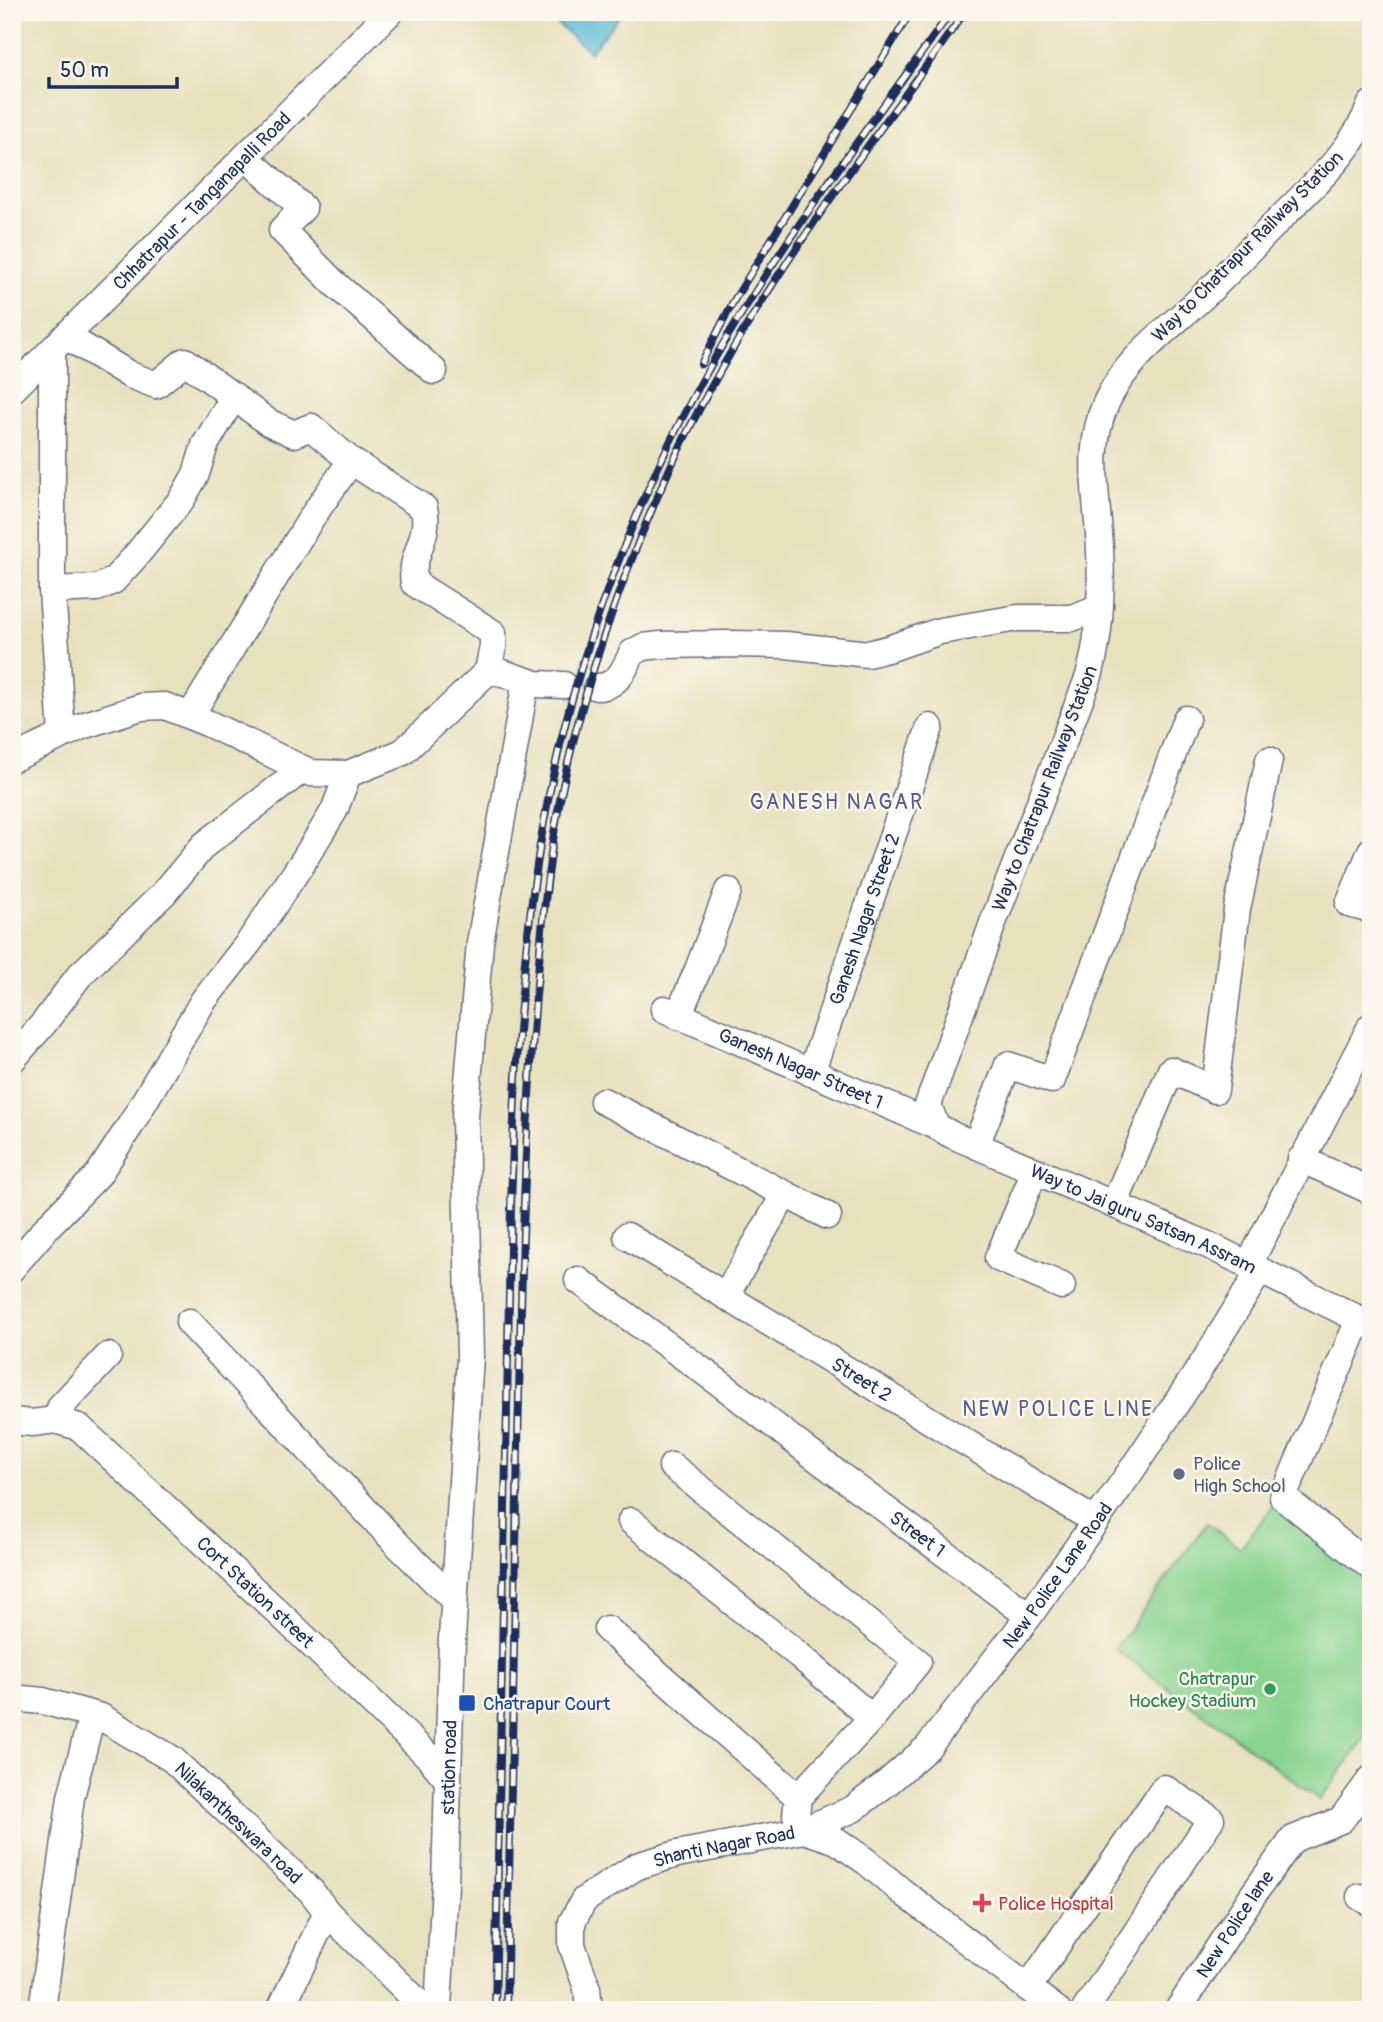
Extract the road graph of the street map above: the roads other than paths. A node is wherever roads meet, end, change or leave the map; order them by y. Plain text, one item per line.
1 (390, 12) edge
2 (1371, 104) edge
3 (245, 157) junction
4 (59, 343) junction
5 (434, 371) dead end
6 (12, 390) edge
7 (234, 397) junction
8 (351, 461) junction
9 (52, 590) junction
10 (1098, 608) junction
11 (488, 671) junction
12 (526, 681) junction
13 (564, 685) dead end
14 (597, 687) dead end
15 (190, 716) junction
16 (1186, 719) dead end
17 (930, 727) dead end
18 (62, 735) junction
19 (12, 759) edge
20 (1269, 760) dead end
21 (303, 769) junction
22 (348, 775) junction
23 (1371, 851) edge
24 (727, 891) dead end
25 (1371, 910) edge
26 (1371, 1026) edge
27 (12, 1060) edge
28 (811, 1073) junction
29 (603, 1101) dead end
30 (932, 1116) junction
31 (976, 1145) junction
32 (1301, 1159) junction
33 (1035, 1171) junction
34 (1371, 1191) edge
35 (785, 1194) junction
36 (1114, 1205) junction
37 (828, 1216) dead end
38 (627, 1236) dead end
39 (12, 1268) edge
40 (1253, 1269) junction
41 (578, 1280) dead end
42 (1062, 1286) dead end
43 (726, 1295) junction
44 (189, 1322) dead end
45 (1365, 1323) edge
46 (108, 1356) dead end
47 (55, 1420) junction
48 (12, 1421) edge
49 (672, 1466) dead end
50 (631, 1521) dead end
51 (1095, 1521) junction
52 (1371, 1567) edge
53 (454, 1600) junction
54 (1029, 1616) junction
55 (607, 1629) dead end
56 (12, 1699) edge
57 (92, 1714) junction
58 (872, 1718) junction
59 (447, 1779) junction
60 (1371, 1779) edge
61 (798, 1797) junction
62 (804, 1830) junction
63 (327, 1912) junction
64 (1028, 1988) junction
65 (434, 2009) edge
66 (42, 2010) edge
67 (280, 2010) edge
68 (589, 2010) edge
69 (1057, 2010) edge
70 (1085, 2010) edge
71 (1178, 2010) edge

1 - 3 street, Chhatrapur - Tanganapalli Road
2 - 10 street, Way to Chatrapur Railway Station
3 - 4 street, Chhatrapur - Tanganapalli Road
3 - 5 street
4 - 6 street, Chhatrapur - Tanganapalli Road
4 - 7 street
4 - 9 street
7 - 8 street
7 - 9 street
8 - 11 street
8 - 15 street
9 - 18 street
10 - 14 street
10 - 30 street, Way to Chatrapur Railway Station
11 - 12 street
11 - 22 street
12 - 13 street
12 - 53 street, station road
15 - 18 street
15 - 21 street
16 - 31 street
17 - 28 street, Ganesh Nagar Street 2
18 - 19 street
20 - 36 street
21 - 22 street
21 - 27 street
22 - 39 street
23 - 25 street
24 - 28 street, Ganesh Nagar Street 1
26 - 32 street, New Police Lane Road
28 - 30 street, Ganesh Nagar Street 1
29 - 35 street
30 - 31 street, Way to Jai guru Satsan Assram
31 - 33 street, Way to Jai guru Satsan Assram
32 - 34 street
32 - 40 street, New Police Lane Road
33 - 36 street, Way to Jai guru Satsan Assram
33 - 42 street
35 - 37 street
35 - 43 street
36 - 40 street, Way to Jai guru Satsan Assram
38 - 43 street, Street 2
40 - 45 street, Way to Jai guru Satsan Assram
40 - 51 street, New Police Lane Road
41 - 54 street, Street 1
43 - 51 street, Street 2
44 - 53 street
45 - 52 street
46 - 47 street
47 - 48 street
47 - 59 street, Cort Station street
49 - 58 street
50 - 58 street
51 - 54 street, New Police Lane Road
53 - 59 street, station road
54 - 62 street, New Police Lane Road
55 - 61 street
56 - 57 street, Nilakantheswara road
57 - 63 street, Nilakantheswara road
57 - 66 street
58 - 61 street
59 - 65 street, station road
60 - 71 street, New Police lane
61 - 62 street
62 - 64 street, Shanti Nagar Road
62 - 68 street, Shanti Nagar Road
63 - 65 street, Nilakantheswara road
63 - 67 street
64 - 69 street, Shanti Nagar Road
64 - 70 street

